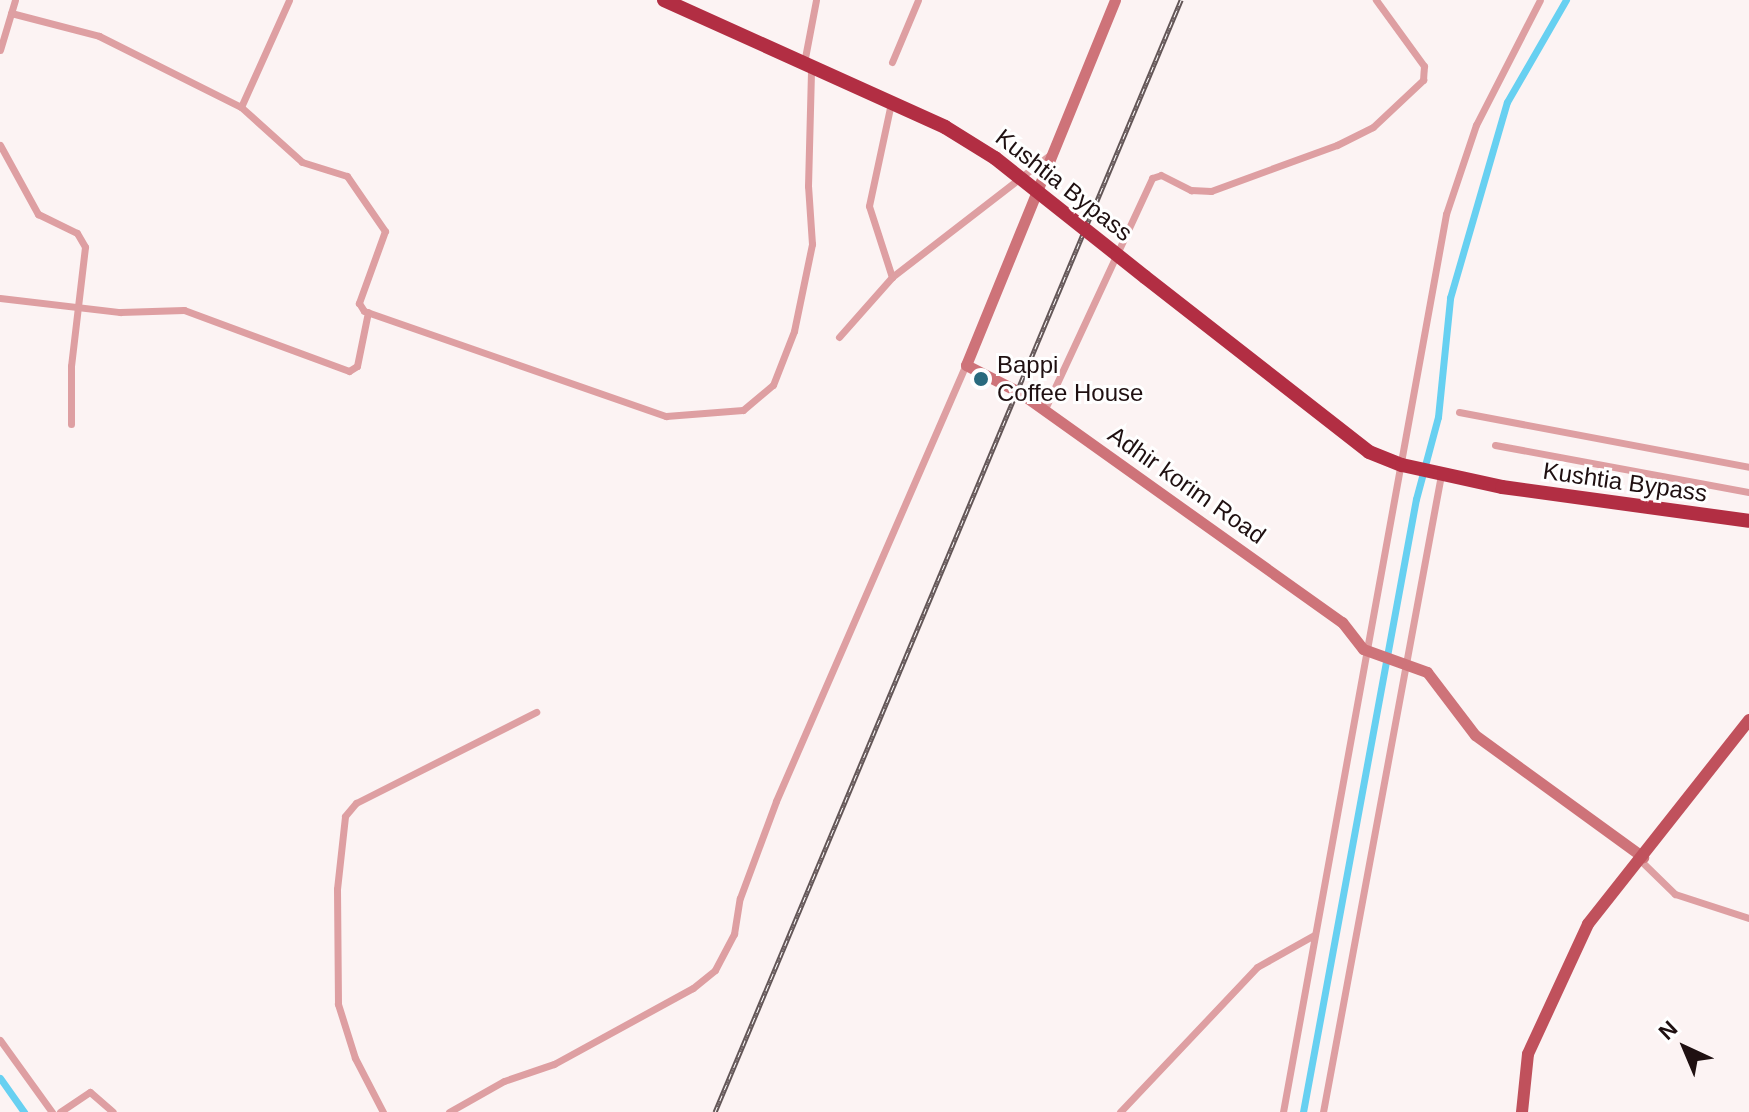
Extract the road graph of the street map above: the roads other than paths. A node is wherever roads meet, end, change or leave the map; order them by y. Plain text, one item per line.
1 (15, 0) edge
2 (289, 0) edge
3 (664, 0) edge
4 (918, 0) edge
5 (1115, 0) edge
6 (1376, 0) edge
7 (1540, 0) edge
8 (815, 1) edge
9 (11, 13) junction
10 (0, 50) edge
11 (892, 62) dead end
12 (807, 67) junction
13 (891, 103) junction
14 (241, 107) junction
15 (0, 145) edge
16 (1053, 153) junction
17 (892, 277) junction
18 (0, 298) edge
19 (80, 308) junction
20 (368, 312) junction
21 (839, 337) dead end
22 (966, 365) junction
23 (1044, 411) junction
24 (1459, 412) dead end
25 (71, 424) dead end
26 (1495, 445) dead end
27 (1400, 465) junction
28 (1749, 467) edge
29 (1440, 475) junction
30 (1749, 492) edge
31 (1749, 521) edge
32 (1370, 652) junction
33 (1407, 661) junction
34 (536, 712) dead end
35 (1749, 720) edge
36 (1642, 858) junction
37 (1749, 918) edge
38 (1314, 935) junction
39 (0, 1040) edge
40 (52, 1112) edge
41 (60, 1112) edge
42 (113, 1112) edge
43 (383, 1112) edge
44 (449, 1112) edge
45 (1120, 1112) edge
46 (1283, 1112) edge
47 (1323, 1112) edge
48 (1522, 1112) edge

1 - 9 street
2 - 14 street
3 - 12 highway, Kushtia Bypass
4 - 11 street
5 - 16 main road
6 - 23 street
7 - 27 street
8 - 12 street
9 - 10 street
9 - 14 street
12 - 13 highway, Kushtia Bypass
12 - 20 street
13 - 17 street
13 - 27 highway, Kushtia Bypass, bridge
14 - 20 street
15 - 19 street
16 - 17 street
16 - 22 main road
17 - 21 street
18 - 19 street
19 - 20 street
19 - 25 street
22 - 23 main road, Adhir korim Road
22 - 44 street
23 - 32 main road, Adhir korim Road
24 - 28 street
26 - 30 street
27 - 29 highway, Kushtia Bypass
27 - 32 street
29 - 31 highway, Kushtia Bypass
29 - 33 street
32 - 33 main road
32 - 38 street
33 - 36 main road
33 - 47 street
34 - 43 street
35 - 36 main road
36 - 37 street
36 - 48 main road
38 - 45 street
38 - 46 street
39 - 40 street
41 - 42 street

